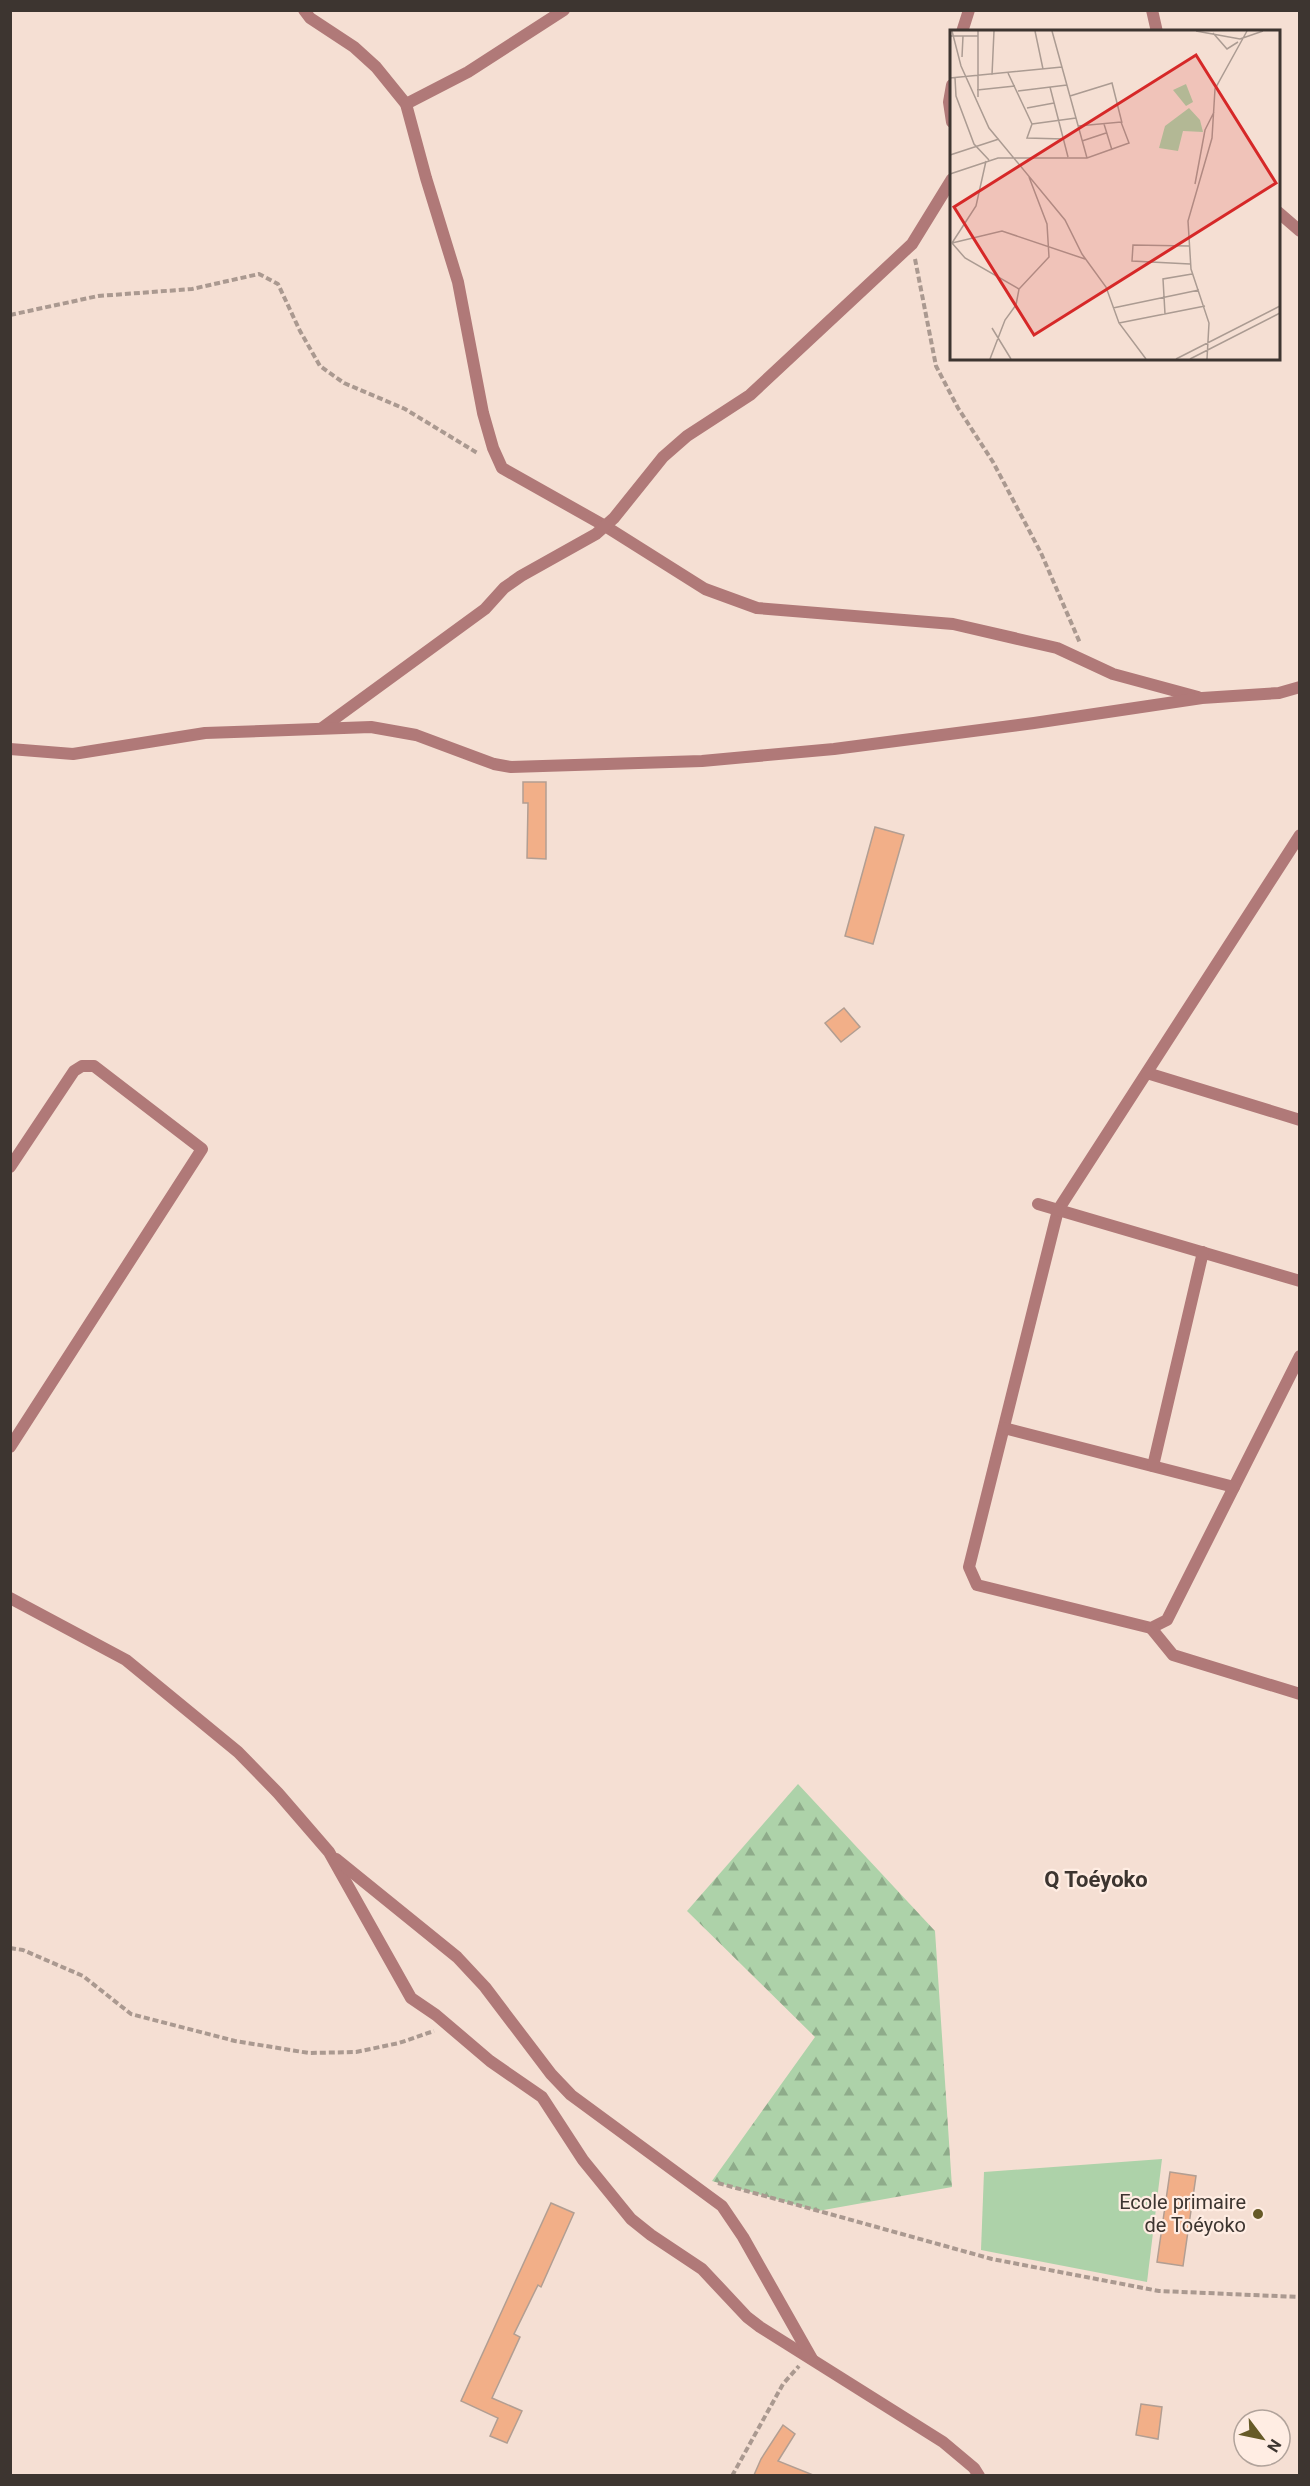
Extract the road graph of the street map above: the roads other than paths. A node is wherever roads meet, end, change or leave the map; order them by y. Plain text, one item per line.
1 (304, 10) edge
2 (564, 10) edge
3 (969, 10) edge
4 (1152, 10) edge
5 (963, 30) edge
6 (1156, 30) edge
7 (950, 94) edge
8 (406, 104) junction
9 (950, 112) edge
10 (950, 181) edge
11 (1280, 214) edge
12 (1299, 231) edge
13 (605, 526) junction
14 (1299, 687) edge
15 (1202, 698) junction
16 (321, 728) junction
17 (10, 749) edge
18 (1299, 835) edge
19 (1147, 1073) junction
20 (1299, 1120) edge
21 (10, 1167) edge
22 (1038, 1204) dead end
23 (1058, 1210) junction
24 (1203, 1252) junction
25 (1299, 1281) edge
26 (1299, 1356) edge
27 (1004, 1428) junction
28 (10, 1447) edge
29 (1153, 1466) junction
30 (1234, 1487) junction
31 (10, 1598) edge
32 (1151, 1628) junction
33 (1299, 1694) edge
34 (329, 1852) junction
35 (814, 2361) junction
36 (979, 2475) edge

1 - 8 street
2 - 8 street
3 - 5 street
4 - 6 street
7 - 9 street
8 - 13 street
10 - 13 street
11 - 12 street
13 - 15 street
13 - 16 street
14 - 15 street
15 - 16 street
16 - 17 street
18 - 19 street
19 - 20 street
19 - 23 street
21 - 28 street
22 - 23 street
23 - 24 street
23 - 27 street
24 - 25 street
24 - 29 street
26 - 30 street
27 - 29 street
27 - 32 street
29 - 30 street
30 - 32 street
31 - 34 street
32 - 33 street
34 - 35 street
34 - 35 street
35 - 36 street

